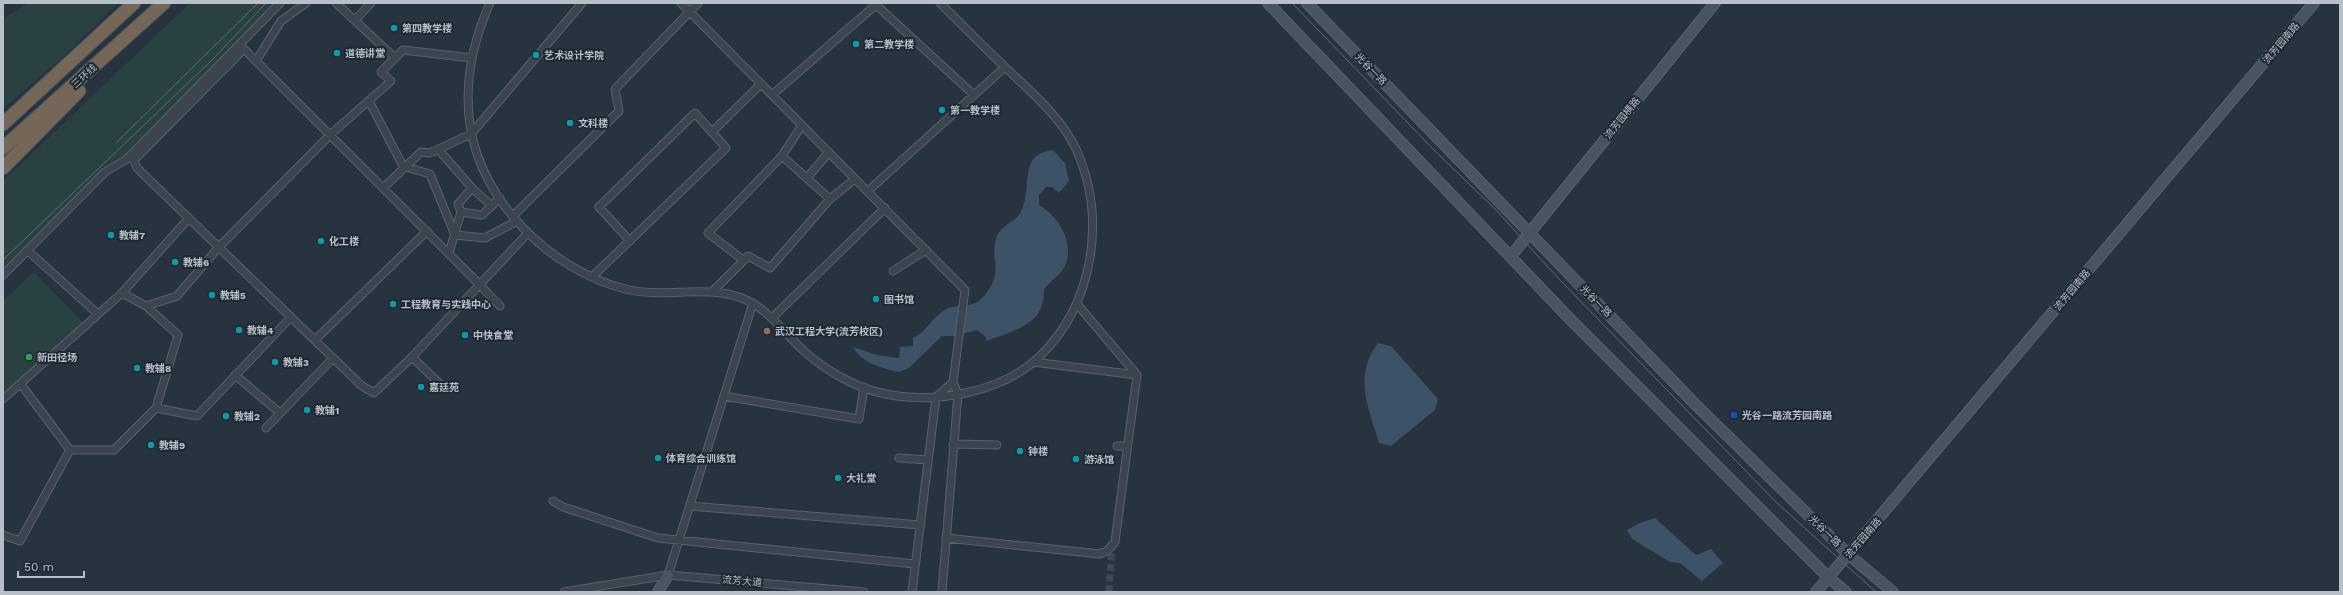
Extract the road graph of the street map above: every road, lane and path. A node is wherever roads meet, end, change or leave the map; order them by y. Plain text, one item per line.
1 (134, 3) edge
2 (164, 3) edge
3 (280, 3) edge
4 (306, 3) edge
5 (336, 3) edge
6 (371, 3) edge
7 (490, 3) edge
8 (582, 3) edge
9 (681, 3) edge
10 (698, 3) edge
11 (940, 3) edge
12 (1268, 3) edge
13 (1307, 3) edge
14 (1714, 3) edge
15 (2314, 3) edge
16 (876, 4) edge
17 (689, 11) junction
18 (272, 12) junction
19 (150, 17) junction
20 (355, 20) junction
21 (281, 21) junction
22 (395, 58) junction
23 (472, 58) junction
24 (256, 61) junction
25 (1005, 67) junction
26 (761, 84) junction
27 (772, 95) junction
28 (974, 95) junction
29 (369, 101) junction
30 (3, 124) edge
31 (802, 125) junction
32 (712, 132) junction
33 (330, 134) junction
34 (472, 134) junction
35 (3, 148) edge
36 (438, 149) junction
37 (829, 152) junction
38 (782, 156) junction
39 (405, 167) junction
40 (3, 168) edge
41 (807, 178) junction
42 (855, 179) junction
43 (384, 188) junction
44 (472, 188) junction
45 (868, 191) junction
46 (500, 198) junction
47 (830, 199) junction
48 (491, 205) junction
49 (884, 208) junction
50 (461, 212) junction
51 (189, 218) junction
52 (515, 219) junction
53 (426, 231) junction
54 (1530, 232) junction
55 (527, 234) junction
56 (454, 235) junction
57 (630, 241) junction
58 (219, 247) junction
59 (926, 250) junction
60 (28, 251) junction
61 (449, 253) junction
62 (1511, 256) junction
63 (743, 260) junction
64 (893, 271) dead end
65 (3, 275) edge
66 (592, 277) junction
67 (480, 284) junction
68 (713, 291) junction
69 (122, 293) junction
70 (753, 304) junction
71 (1077, 304) junction
72 (146, 306) junction
73 (500, 306) dead end
74 (98, 314) junction
75 (291, 317) junction
76 (772, 318) junction
77 (315, 340) junction
78 (412, 357) junction
79 (334, 358) junction
80 (1033, 362) junction
81 (235, 375) junction
82 (1137, 375) junction
83 (953, 382) junction
84 (23, 387) dead end
85 (864, 387) junction
86 (444, 388) dead end
87 (958, 394) junction
88 (724, 396) junction
89 (936, 397) junction
90 (3, 399) edge
91 (156, 408) junction
92 (280, 413) junction
93 (266, 428) dead end
94 (953, 444) junction
95 (997, 445) dead end
96 (1117, 446) dead end
97 (1126, 446) junction
98 (70, 450) junction
99 (899, 458) dead end
100 (928, 460) junction
101 (552, 501) dead end
102 (690, 506) junction
103 (920, 525) junction
104 (3, 535) edge
105 (946, 538) junction
106 (679, 540) junction
107 (1849, 555) junction
108 (915, 564) junction
109 (668, 575) junction
110 (1828, 577) junction
111 (564, 592) edge
112 (658, 592) edge
113 (864, 592) edge
114 (912, 592) edge
115 (942, 592) edge
116 (1816, 592) edge
117 (1846, 592) edge
118 (1893, 592) edge

1 - 30 highway, 三环线
2 - 19 highway, 三环线
3 - 18 street
4 - 21 street
5 - 20 street
6 - 20 street
7 - 23 street
8 - 34 street
9 - 17 street
10 - 17 street
11 - 25 street
12 - 62 main road
13 - 54 main road, 光谷一路
14 - 54 main road, 流芳园横路
15 - 107 main road, 流芳园南路
16 - 27 street
16 - 28 street
17 - 26 street
17 - 52 street
18 - 21 street
18 - 60 street
19 - 35 highway, 三环线
19 - 40 highway
20 - 22 street
21 - 24 street
22 - 23 street
22 - 29 street
23 - 34 street
24 - 33 street
24 - 51 street
25 - 28 street
25 - 71 street
26 - 27 street
26 - 32 street
27 - 31 street
28 - 45 street
29 - 33 street
29 - 39 street
31 - 37 street
31 - 38 street
32 - 57 street
32 - 57 street
33 - 43 street
33 - 58 street
34 - 36 street
34 - 46 street
36 - 39 street
36 - 44 street
37 - 41 street
37 - 42 street
38 - 41 street
38 - 63 street
39 - 43 street
39 - 56 street
41 - 47 street
42 - 45 street
42 - 47 street
43 - 53 street
44 - 48 street
44 - 50 street
45 - 49 street
46 - 48 street
46 - 52 street
47 - 63 street
48 - 50 street
49 - 59 street
49 - 76 street
50 - 56 street
51 - 58 street
51 - 69 street
52 - 55 street
52 - 56 street
53 - 61 street
53 - 77 street
54 - 62 main road, 流芳园横路
54 - 107 main road, 光谷一路
55 - 66 street
55 - 67 street
56 - 61 street
57 - 66 street
58 - 72 street
58 - 75 street
59 - 64 street
59 - 83 street
60 - 65 street
60 - 74 street
61 - 67 street
62 - 110 main road
63 - 68 street
66 - 68 street
67 - 73 street
67 - 78 street
68 - 70 street
69 - 72 street
69 - 74 street
70 - 76 street
70 - 88 street
71 - 80 street
71 - 82 street
72 - 91 street
74 - 90 street
75 - 77 street
75 - 81 street
76 - 85 street
77 - 79 street
78 - 79 street
78 - 86 street
79 - 92 street
80 - 82 street
80 - 87 street
81 - 91 street
81 - 92 street
82 - 97 street
83 - 87 street
83 - 89 street
84 - 98 street
85 - 88 street
85 - 89 street
87 - 89 street
87 - 94 street
88 - 102 street
89 - 100 street
91 - 98 street
92 - 93 street
94 - 95 street
94 - 105 street
96 - 97 street
97 - 105 street
98 - 104 street
99 - 100 street
100 - 103 street
101 - 106 street
102 - 103 street
102 - 106 street
103 - 108 street
105 - 115 street
106 - 108 street
106 - 109 street
107 - 110 main road, 流芳园南路
107 - 118 main road, 光谷一路
108 - 114 street
109 - 111 street, 流芳大道
109 - 112 main road
109 - 113 street, 流芳大道
110 - 116 main road, 流芳园南路
110 - 117 main road

